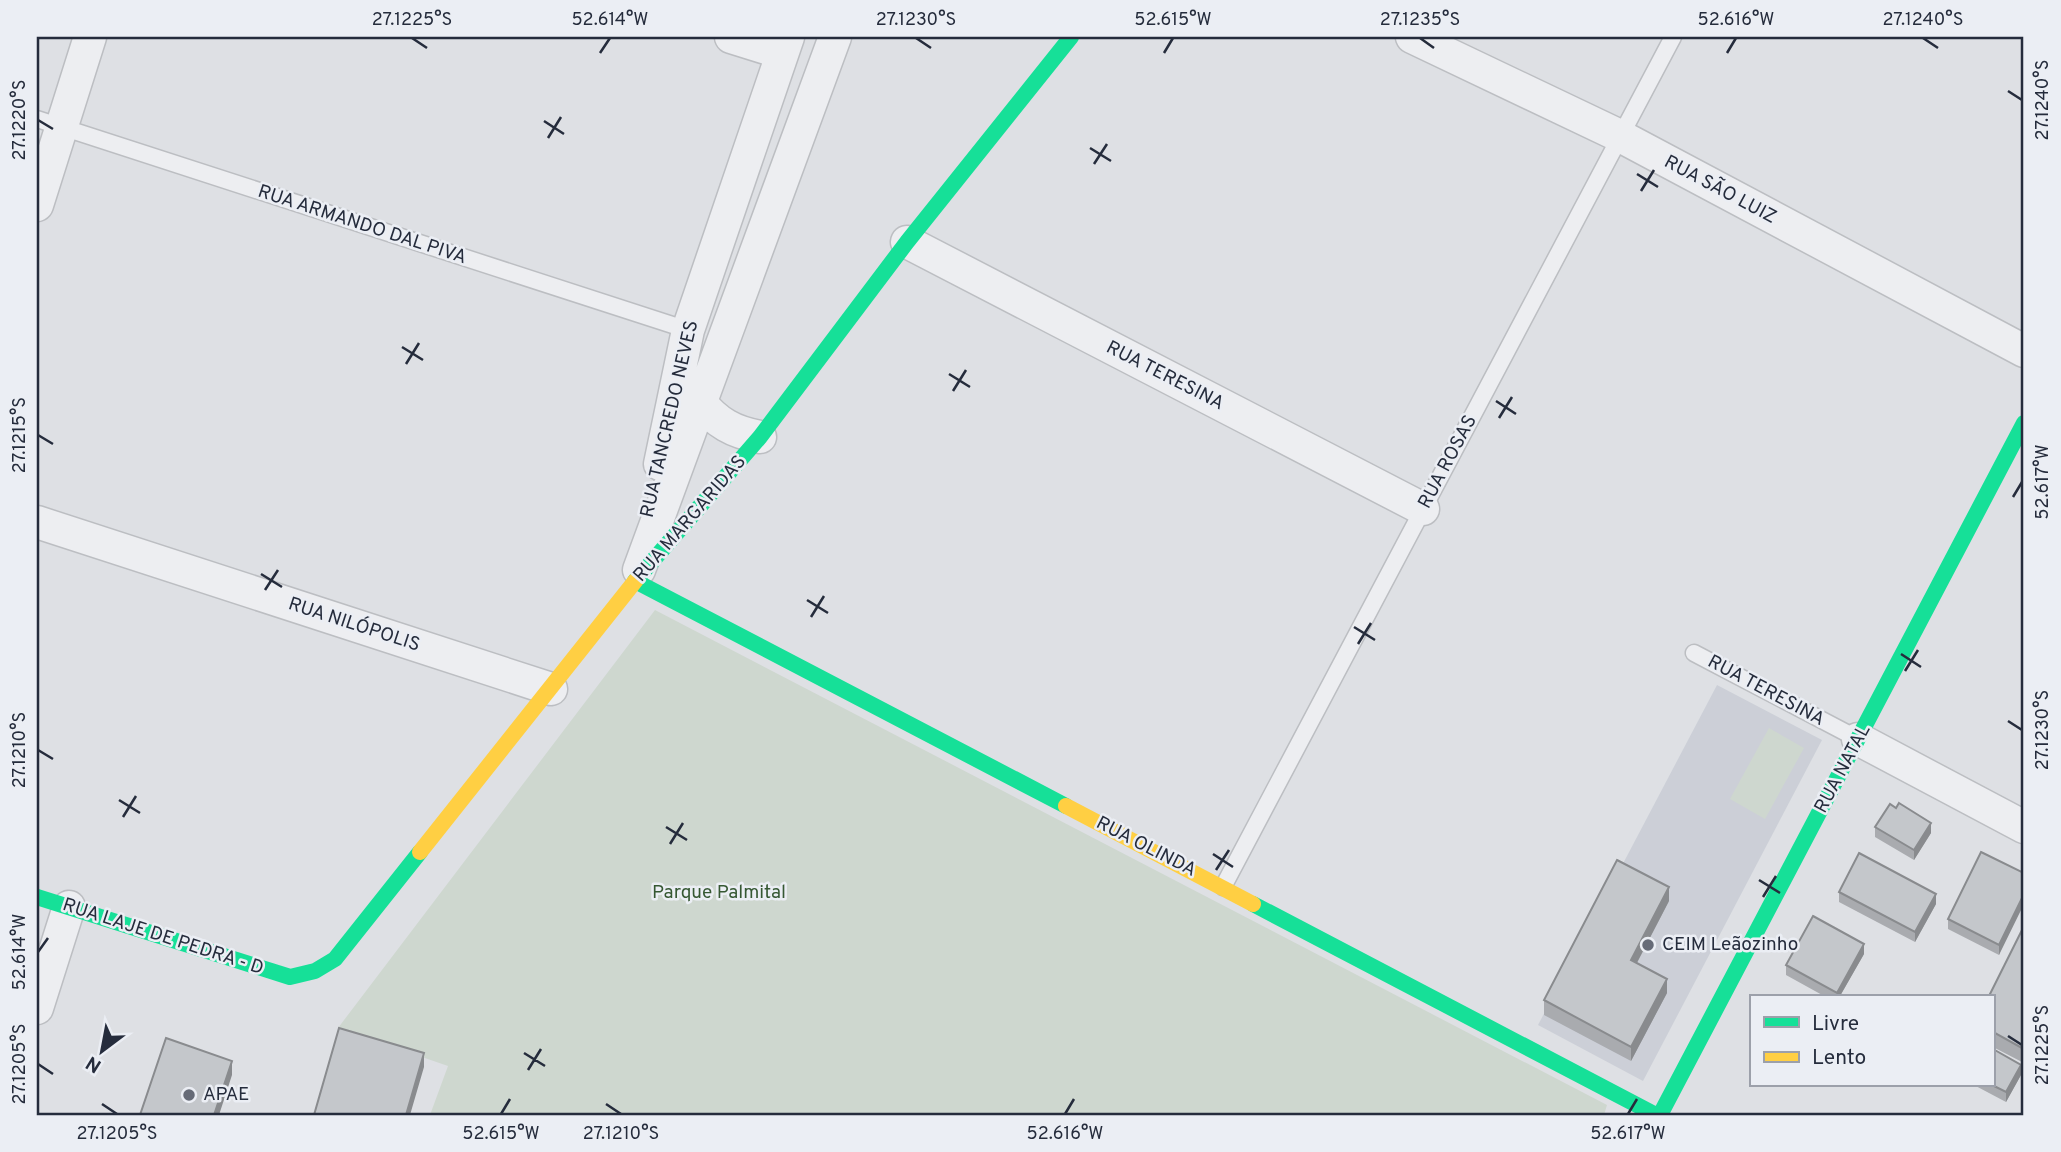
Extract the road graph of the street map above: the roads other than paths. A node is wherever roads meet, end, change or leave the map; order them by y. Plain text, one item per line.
1 (90, 37) edge
2 (731, 37) edge
3 (835, 37) edge
4 (1071, 37) edge
5 (1412, 37) edge
6 (1673, 37) edge
7 (785, 45) edge
8 (49, 123) edge
9 (1620, 136) junction
10 (37, 205) edge
11 (907, 242) junction
12 (688, 330) junction
13 (2024, 351) edge
14 (699, 401) junction
15 (2024, 423) edge
16 (760, 438) junction
17 (1423, 509) junction
18 (37, 522) edge
19 (635, 581) junction
20 (1694, 653) dead end
21 (551, 689) junction
22 (1858, 740) junction
23 (2024, 827) edge
24 (1223, 887) junction
25 (37, 897) edge
26 (69, 907) junction
27 (290, 977) joint
28 (37, 1008) edge
29 (1658, 1115) edge

1 - 8 street
2 - 7 street
3 - 14 street, RUA TANCREDO NEVES
4 - 11 street, RUA MARGARIDAS
5 - 9 street, RUA SÃO LUIZ
6 - 9 lane, RUA ROSAS
7 - 12 street, RUA TANCREDO NEVES
8 - 10 street
8 - 12 lane, RUA ARMANDO DAL PIVA
9 - 13 street, RUA SÃO LUIZ
9 - 17 lane, RUA ROSAS
11 - 16 street, RUA MARGARIDAS
11 - 17 street, RUA TERESINA
12 - 19 street, RUA TANCREDO NEVES
14 - 16 street, RUA TANCREDO NEVES
14 - 19 street, RUA TANCREDO NEVES
15 - 22 street, RUA NATAL
16 - 19 street, RUA MARGARIDAS
17 - 24 lane, RUA ROSAS
18 - 21 street, RUA NILÓPOLIS
19 - 21 street, RUA MARGARIDAS
19 - 24 street, RUA OLINDA
20 - 22 lane, RUA TERESINA
21 - 27 street, RUA MARGARIDAS
22 - 23 street, RUA TERESINA
22 - 29 street, RUA NATAL
24 - 29 street, RUA OLINDA
25 - 26 street, RUA LAJE DE PEDRA - D
26 - 27 street, RUA LAJE DE PEDRA - D
26 - 28 street

